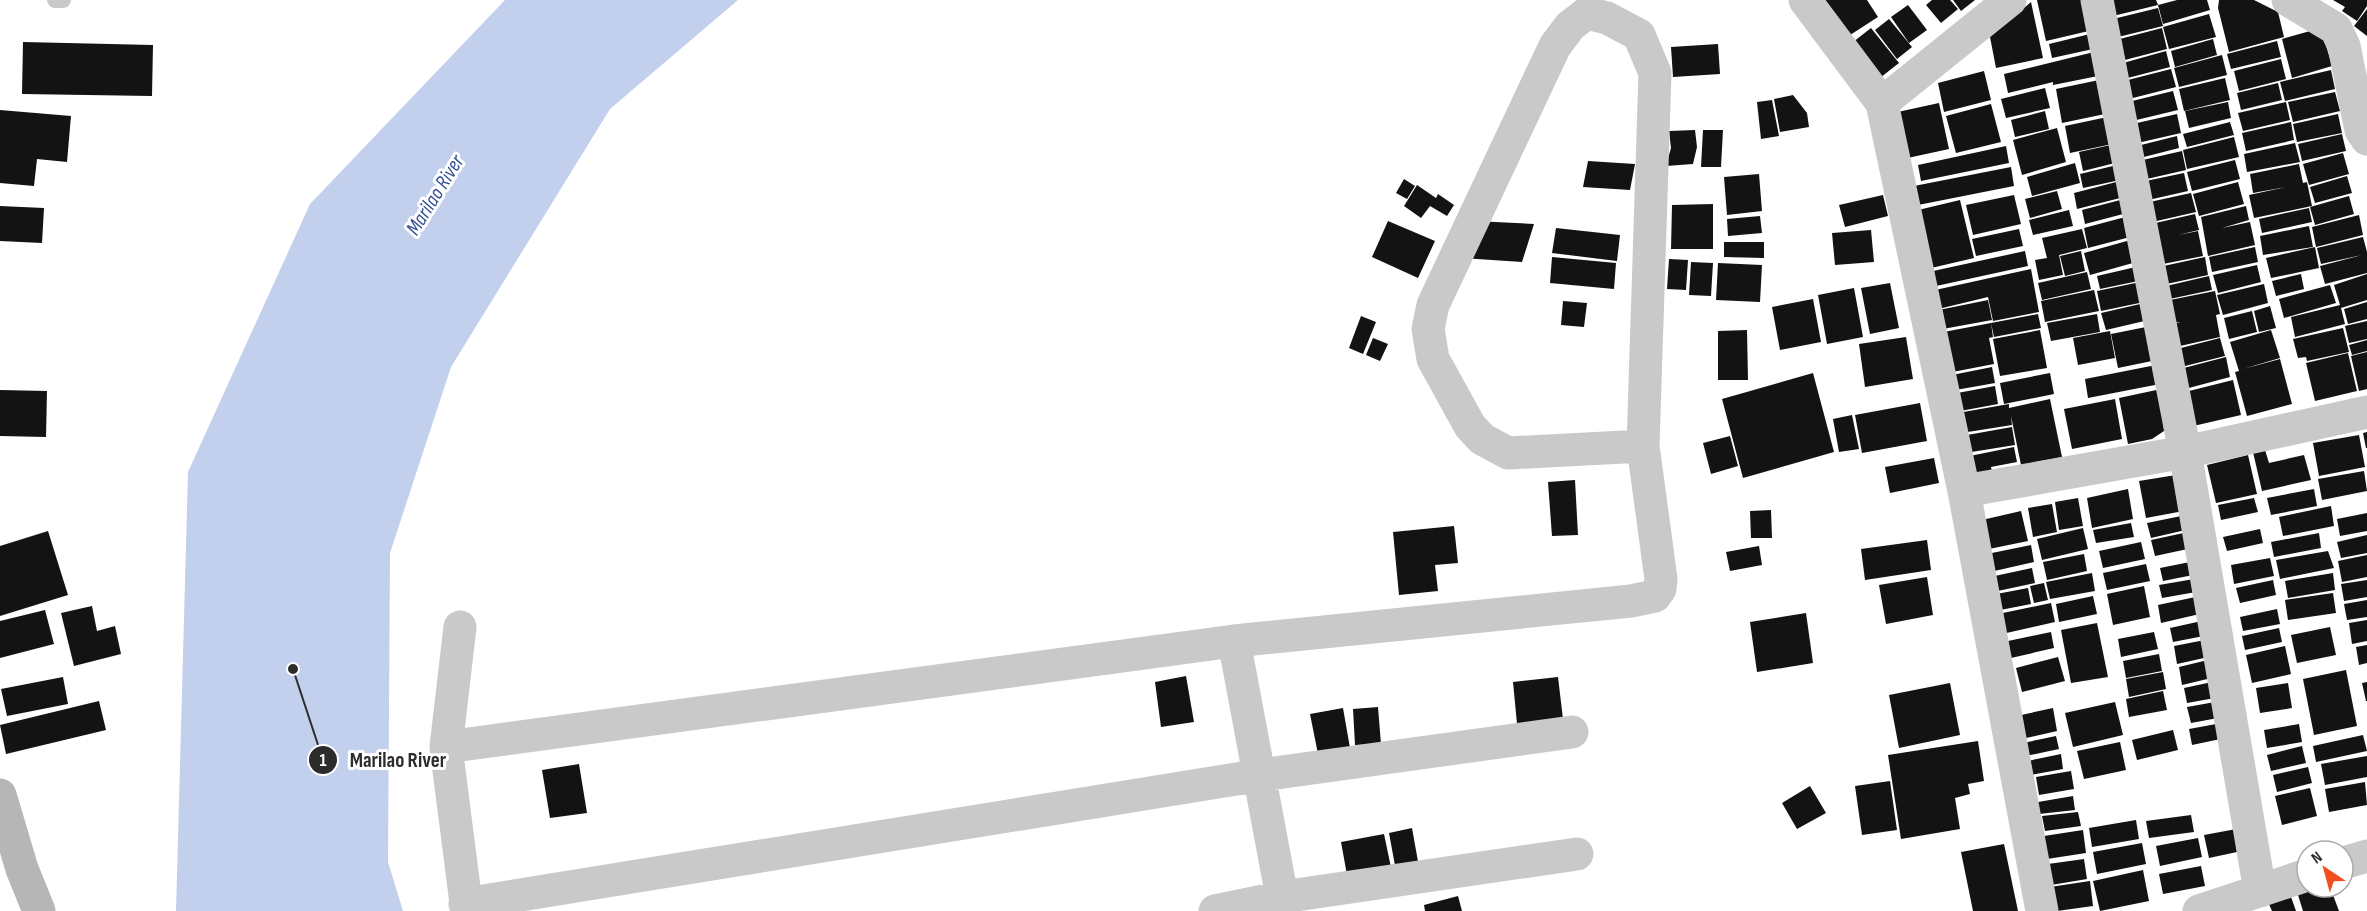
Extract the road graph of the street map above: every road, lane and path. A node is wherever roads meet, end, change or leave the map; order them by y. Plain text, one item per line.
1 (55, 0) edge
2 (63, 0) edge
3 (1805, 0) edge
4 (2010, 0) edge
5 (2097, 0) edge
6 (2288, 0) edge
7 (1882, 103) junction
8 (2367, 139) edge
9 (2367, 412) edge
10 (1643, 446) junction
11 (2185, 452) junction
12 (1964, 491) junction
13 (460, 627) dead end
14 (1234, 641) junction
15 (1572, 732) dead end
16 (446, 747) junction
17 (1260, 775) junction
18 (0, 795) edge
19 (1576, 854) dead end
20 (2295, 879) edge
21 (2260, 891) junction
22 (1282, 897) junction
23 (466, 907) edge
24 (39, 911) edge
25 (1215, 911) edge
26 (2042, 911) edge
27 (2199, 911) edge

1 - 2 lane
3 - 7 street
4 - 7 street
5 - 11 street
6 - 8 street
7 - 12 street
9 - 11 street
10 - 10 street
10 - 14 street
11 - 12 street
11 - 21 street
12 - 26 street
13 - 16 street
14 - 16 street
14 - 17 street
15 - 17 street
16 - 23 street
17 - 22 street
17 - 23 street
18 - 24 main road
19 - 22 street
20 - 21 street
21 - 27 street
22 - 25 street

